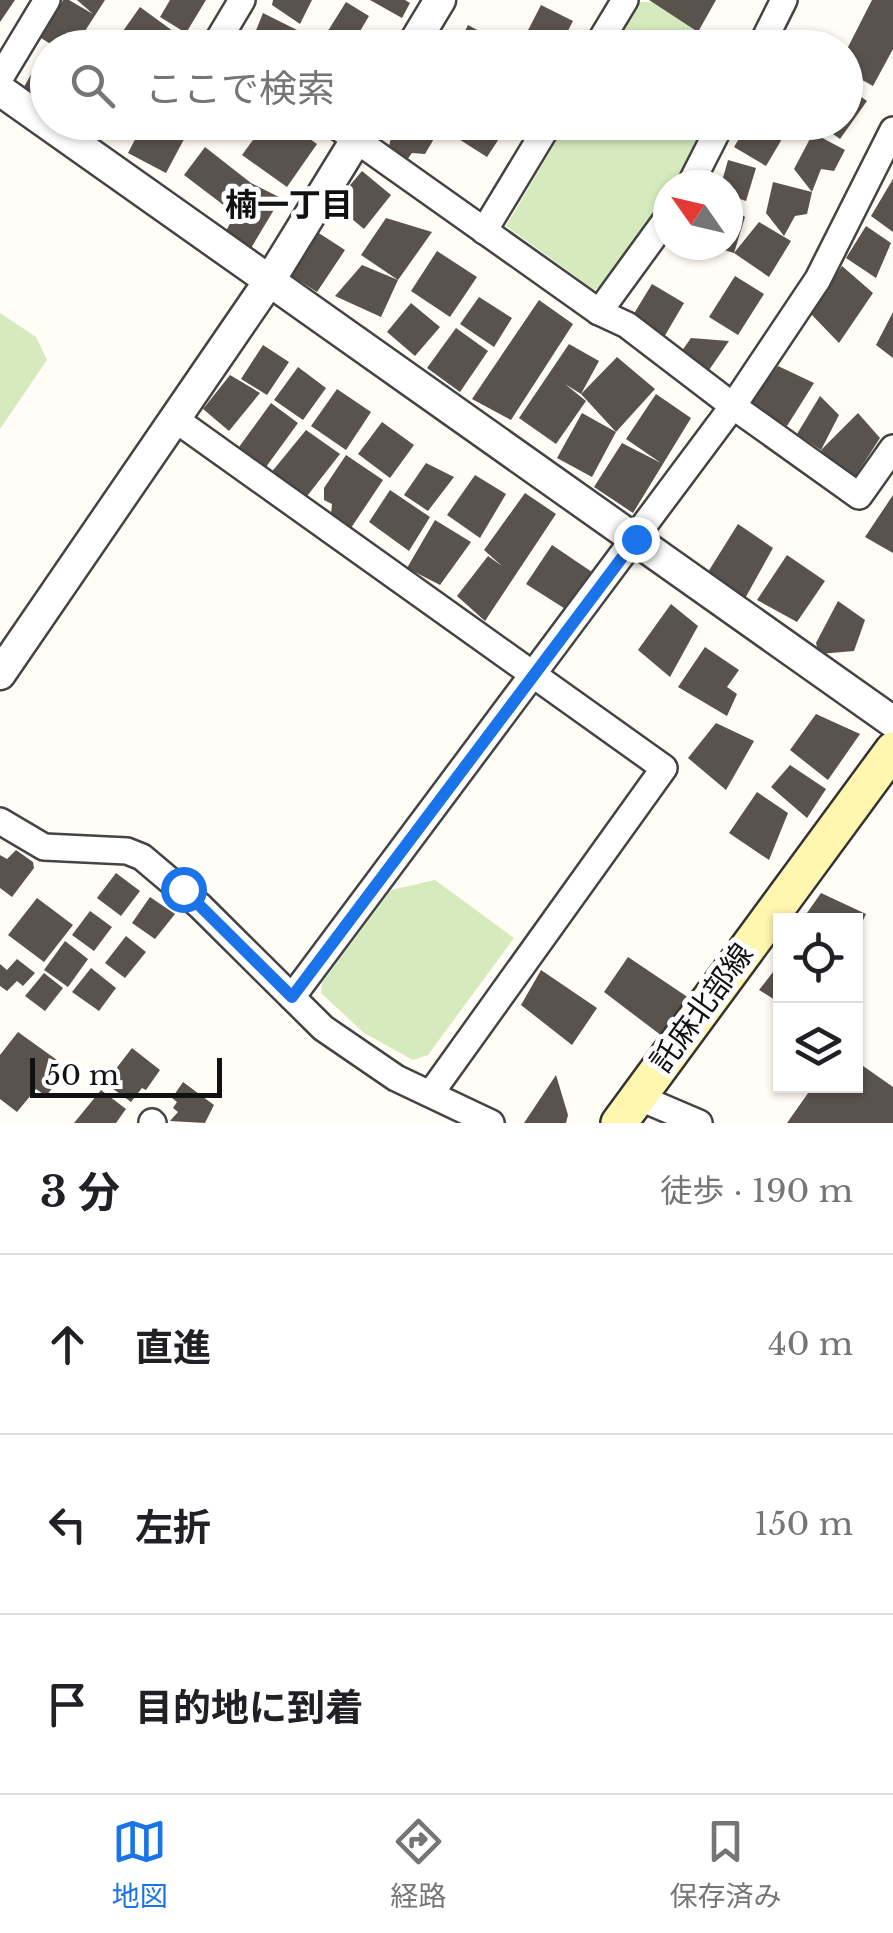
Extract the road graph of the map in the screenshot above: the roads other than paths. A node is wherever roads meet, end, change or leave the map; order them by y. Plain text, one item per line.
1 (46, 0) edge
2 (242, 0) edge
3 (440, 0) edge
4 (625, 0) edge
5 (784, 0) edge
6 (224, 30) edge
7 (422, 30) edge
8 (607, 30) edge
9 (769, 30) edge
10 (0, 78) edge
11 (0, 90) edge
12 (30, 111) edge
13 (893, 130) edge
14 (71, 140) edge
15 (356, 140) edge
16 (371, 140) edge
17 (539, 140) edge
18 (713, 140) edge
19 (698, 170) edge
20 (484, 231) junction
21 (653, 238) edge
22 (270, 280) junction
23 (599, 312) junction
24 (733, 406) junction
25 (175, 419) junction
26 (893, 448) edge
27 (636, 539) junction
28 (0, 674) edge
29 (533, 674) junction
30 (893, 722) edge
31 (893, 750) edge
32 (0, 821) edge
33 (292, 997) junction
34 (431, 1093) junction
35 (629, 1110) edge
36 (491, 1123) edge
37 (699, 1123) edge

1 - 10 street
2 - 6 street
3 - 7 street
4 - 8 street
5 - 9 street
11 - 12 street
13 - 24 street
14 - 22 street
15 - 22 street
16 - 20 street
17 - 20 street
18 - 19 street
20 - 23 street
21 - 23 street
22 - 25 street
22 - 27 street
23 - 24 street
24 - 26 street
24 - 27 street
25 - 28 street
25 - 29 street
27 - 29 street
27 - 30 street
29 - 33 street
29 - 34 street
31 - 35 main road, 託麻北部線
32 - 33 street
33 - 34 street
34 - 36 street
35 - 37 street

